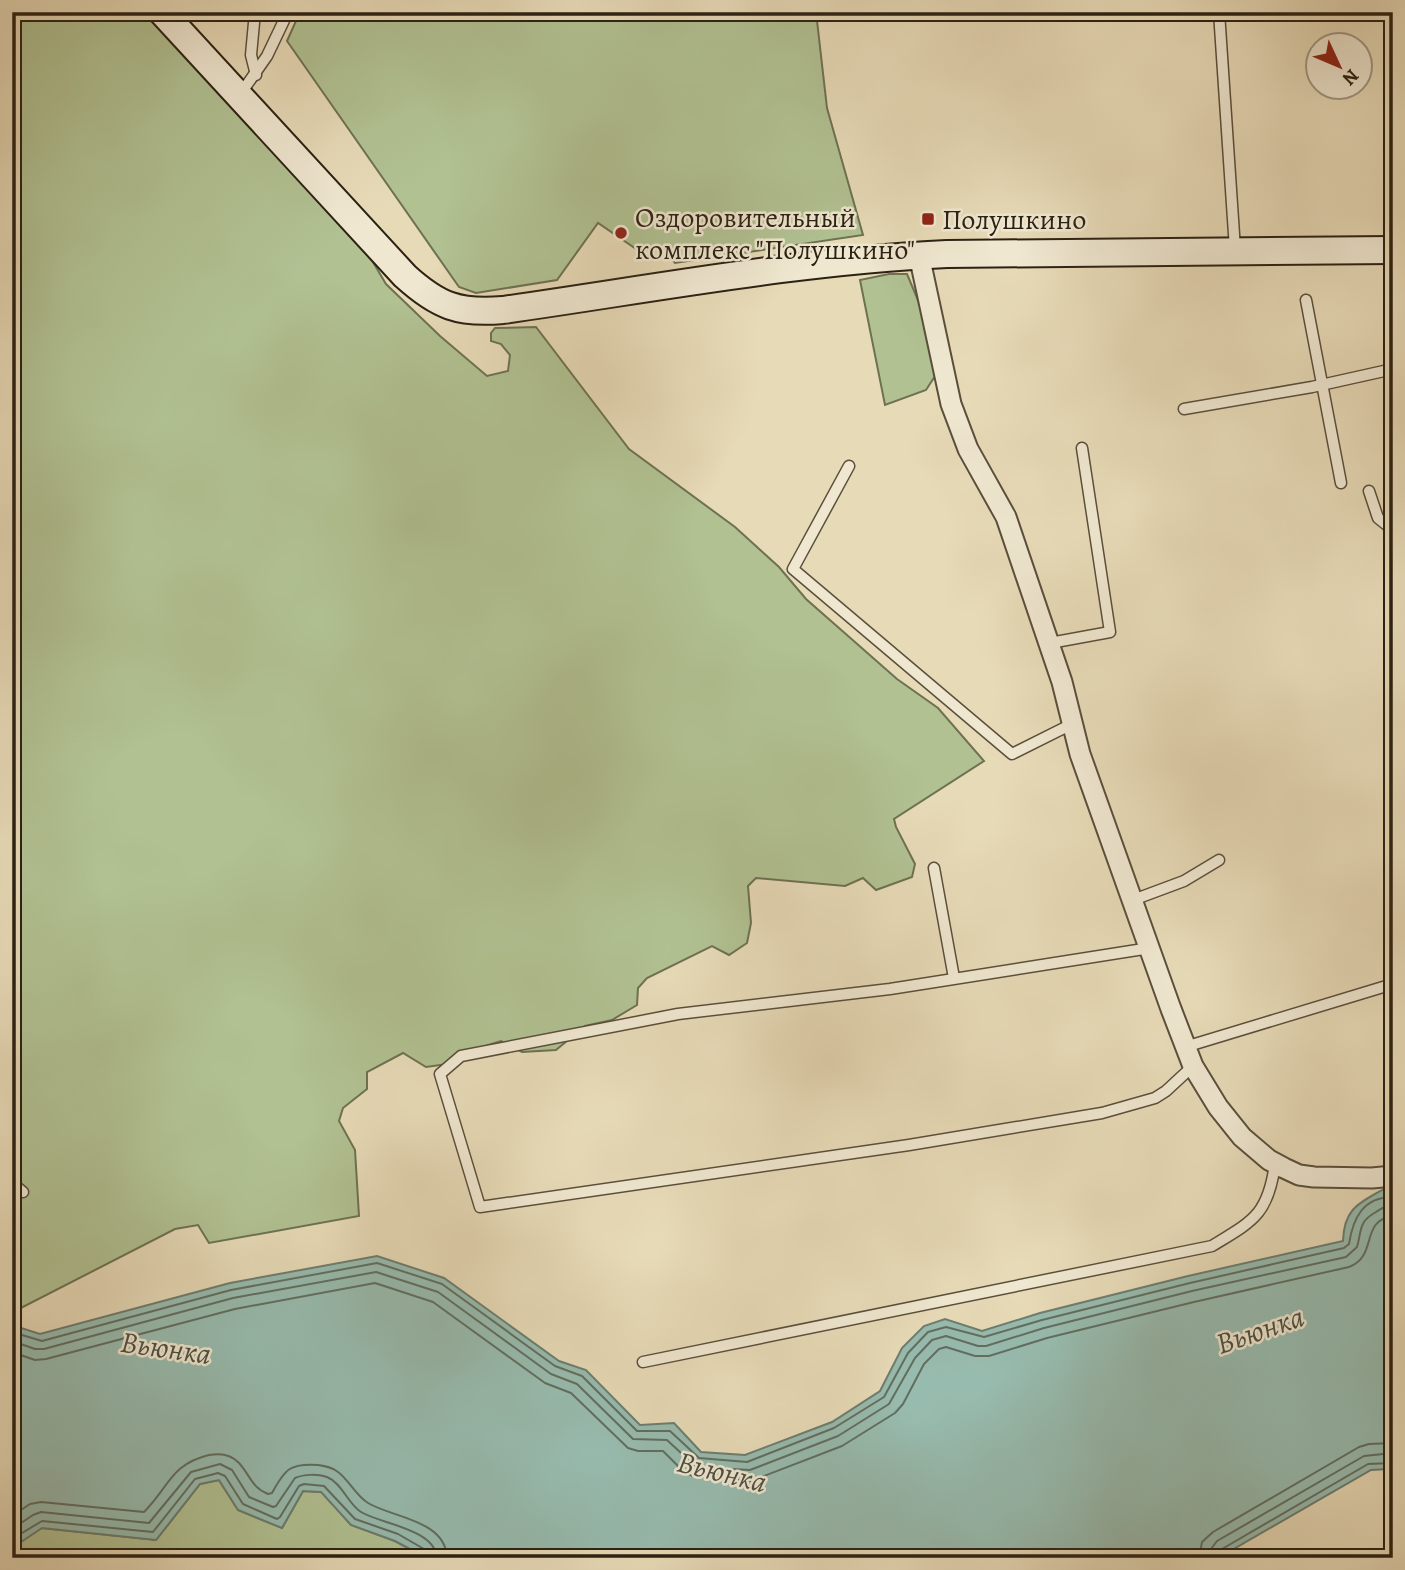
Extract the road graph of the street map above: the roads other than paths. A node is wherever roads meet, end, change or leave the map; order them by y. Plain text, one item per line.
1 (162, 12) edge
2 (255, 12) edge
3 (288, 12) edge
4 (1219, 12) edge
5 (256, 75) junction
6 (239, 96) junction
7 (1393, 250) edge
8 (1235, 251) junction
9 (919, 255) junction
10 (1306, 300) dead end
11 (1393, 369) edge
12 (1322, 384) junction
13 (1184, 409) dead end
14 (1082, 448) dead end
15 (849, 466) dead end
16 (1341, 483) dead end
17 (1369, 491) dead end
18 (1393, 525) edge
19 (1050, 643) junction
20 (1072, 724) junction
21 (1219, 860) dead end
22 (934, 868) dead end
23 (1133, 900) junction
24 (1150, 948) junction
25 (954, 978) junction
26 (1393, 985) edge
27 (1185, 1046) junction
28 (1193, 1066) junction
29 (1275, 1164) junction
30 (1393, 1176) edge
31 (12, 1183) edge
32 (23, 1192) dead end
33 (643, 1362) dead end

1 - 6 main road
2 - 5 lane
3 - 5 lane
4 - 8 lane
5 - 6 lane
6 - 9 main road
7 - 8 main road
8 - 9 main road
9 - 19 street
10 - 12 lane
11 - 12 lane
12 - 13 lane
12 - 16 lane
14 - 19 lane
15 - 20 lane
17 - 18 lane
19 - 20 street
20 - 23 street
21 - 23 lane
22 - 25 lane
23 - 24 street
24 - 25 lane
24 - 27 street
25 - 28 lane
26 - 27 lane
27 - 28 street
28 - 29 street
29 - 30 street
29 - 33 lane
31 - 32 lane

